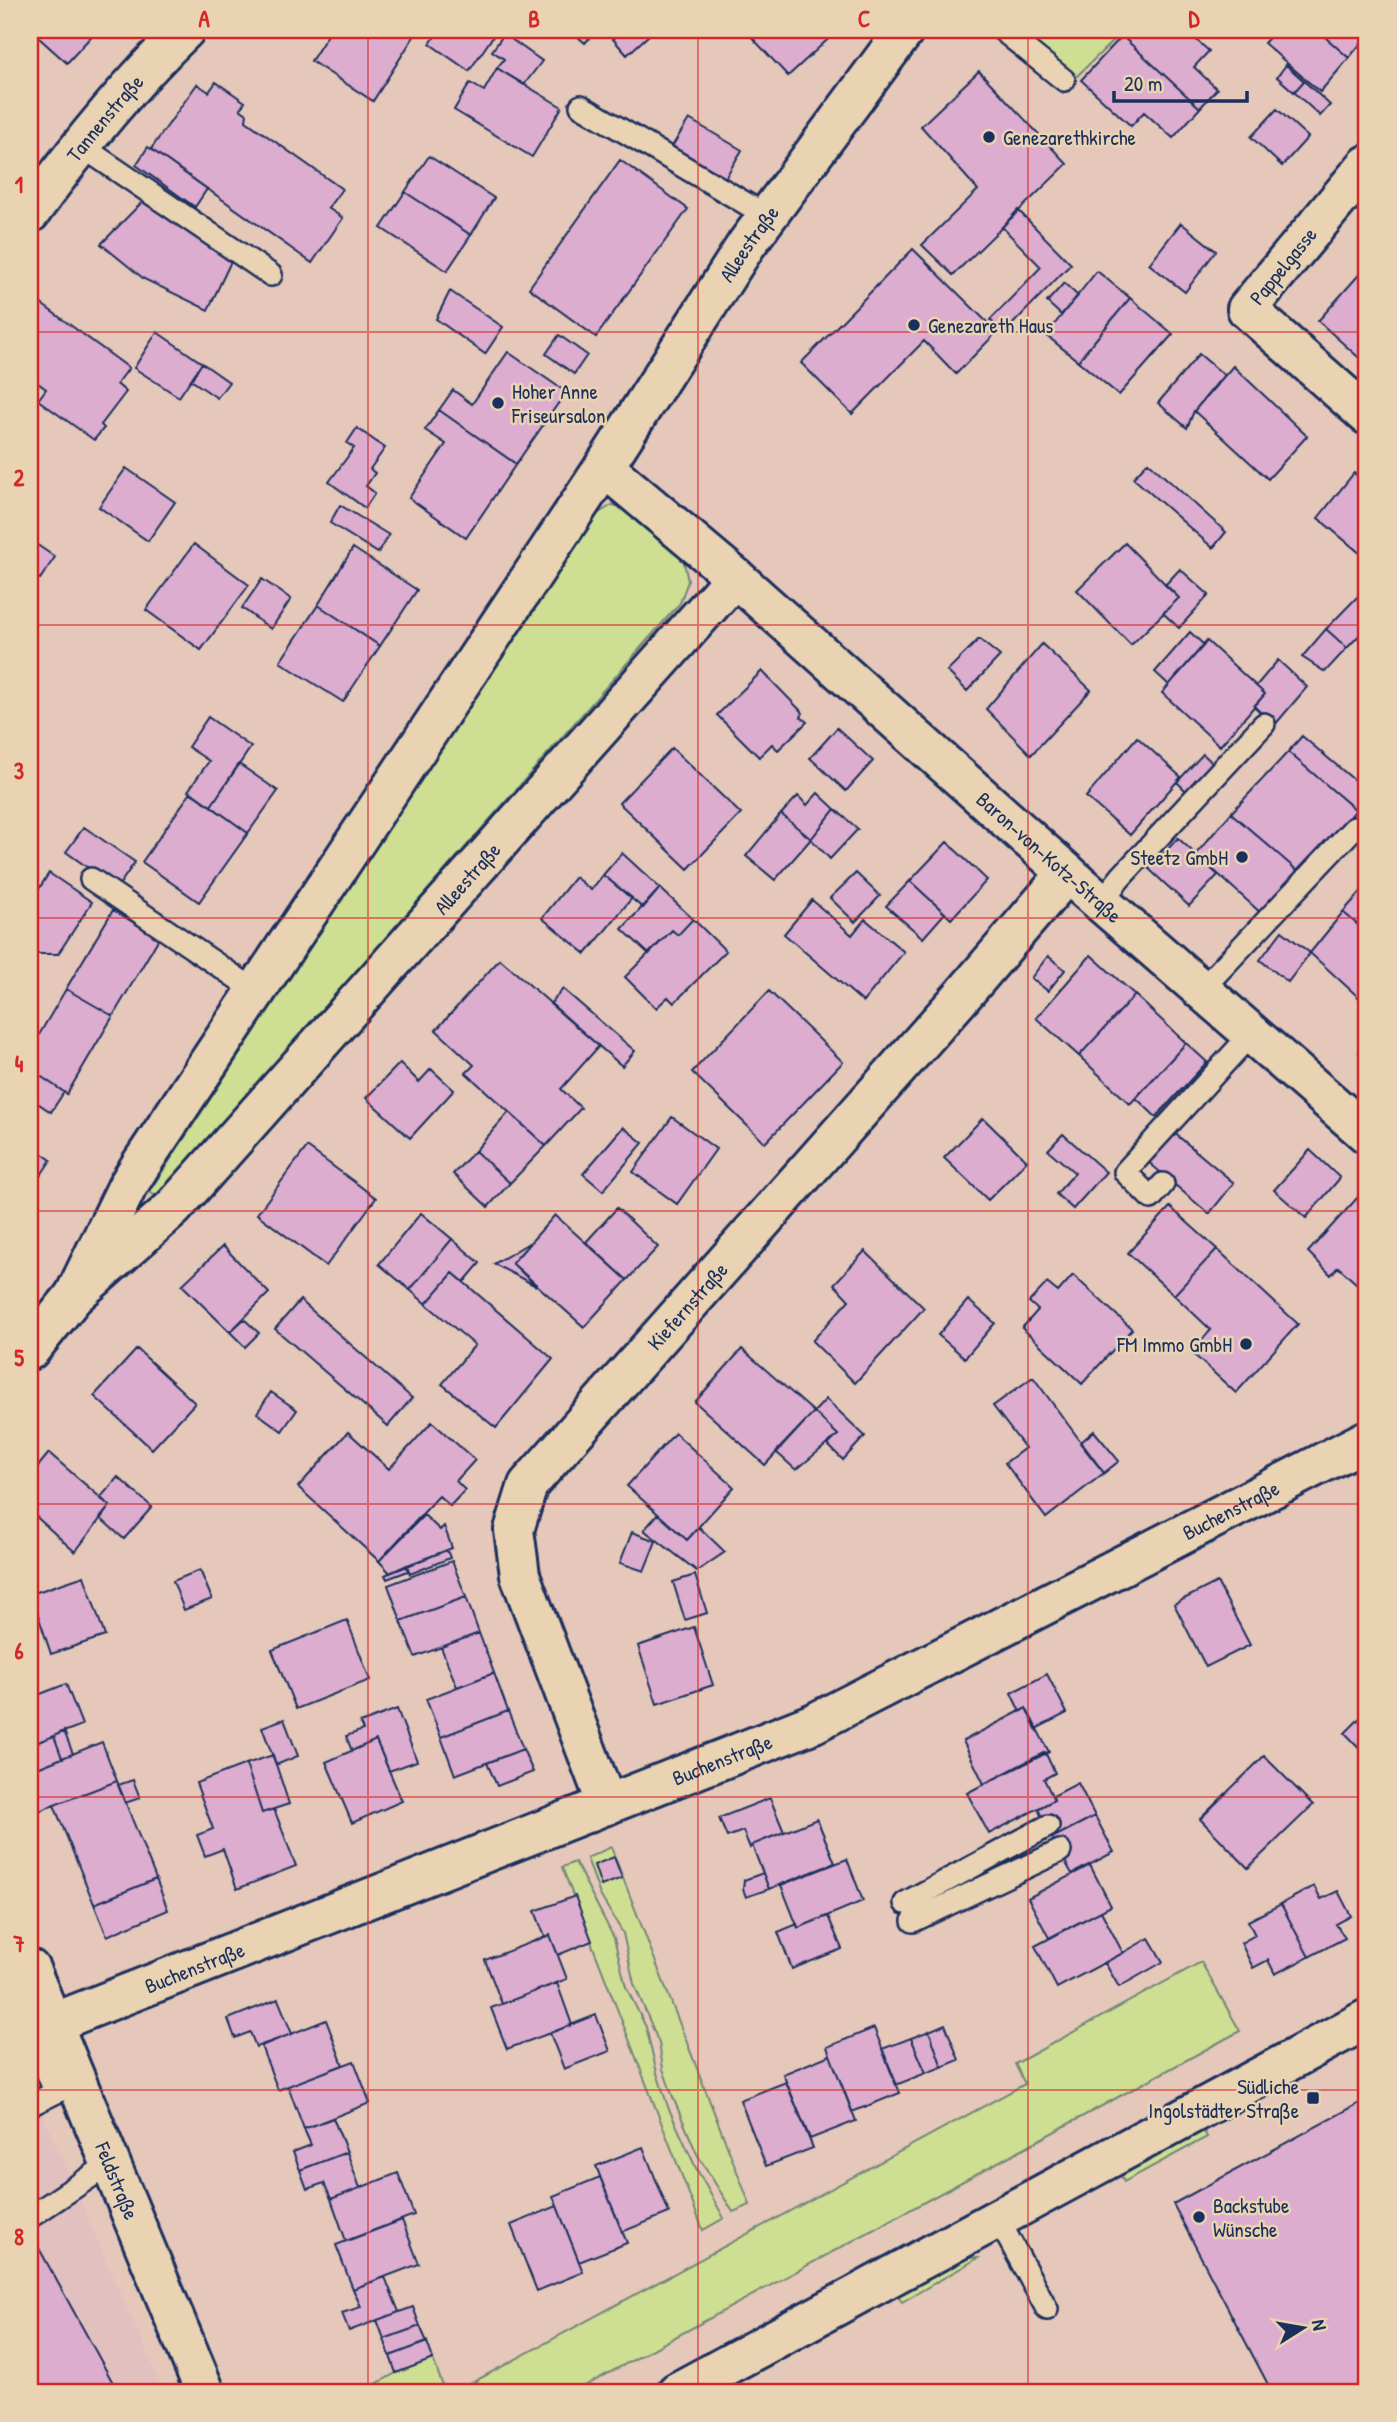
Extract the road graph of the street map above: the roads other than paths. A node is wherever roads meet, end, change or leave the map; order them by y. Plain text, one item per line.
1 (185, 30) edge
2 (1003, 30) edge
3 (898, 32) edge
4 (1064, 80) dead end
5 (581, 106) dead end
6 (80, 145) junction
7 (1367, 165) edge
8 (30, 213) edge
9 (767, 216) junction
10 (271, 275) dead end
11 (1367, 415) edge
12 (604, 467) junction
13 (735, 577) junction
14 (1264, 724) dead end
15 (1354, 828) dead end
16 (1067, 873) junction
17 (92, 879) dead end
18 (1101, 902) junction
19 (1201, 989) junction
20 (256, 991) junction
21 (1252, 1033) junction
22 (1367, 1134) edge
23 (1163, 1184) dead end
24 (74, 1296) junction
25 (30, 1350) edge
26 (1367, 1440) edge
27 (607, 1805) junction
28 (1048, 1826) dead end
29 (1059, 1851) dead end
30 (30, 1969) edge
31 (1367, 2019) edge
32 (41, 2026) edge
33 (66, 2087) junction
34 (30, 2105) edge
35 (111, 2163) junction
36 (30, 2217) edge
37 (999, 2219) junction
38 (1047, 2309) dead end
39 (205, 2392) edge
40 (677, 2392) edge

1 - 6 street, Tannenstraße
2 - 4 lane
3 - 9 street, Alleestraße
5 - 9 lane
6 - 8 street, Tannenstraße
6 - 10 lane
7 - 11 street, Pappelgasse
9 - 12 street, Alleestraße
12 - 13 street
12 - 20 street, Alleestraße
13 - 16 street, Baron-von-Kotz-Straße
13 - 24 street, Alleestraße
14 - 18 lane
15 - 19 lane
16 - 18 street, Baron-von-Kotz-Straße
16 - 27 street, Kiefernstraße
17 - 20 lane
18 - 19 street, Baron-von-Kotz-Straße
19 - 21 street, Baron-von-Kotz-Straße
20 - 24 street, Alleestraße
21 - 22 street, Baron-von-Kotz-Straße
21 - 23 lane
24 - 25 street, Alleestraße
26 - 27 street, Buchenstraße
27 - 32 street, Buchenstraße
28 - 29 lane
30 - 32 street, Feldstraße
31 - 37 street
32 - 33 street, Feldstraße
33 - 34 lane
33 - 35 street, Feldstraße
35 - 36 lane
35 - 39 street, Feldstraße
37 - 38 lane
37 - 40 street

